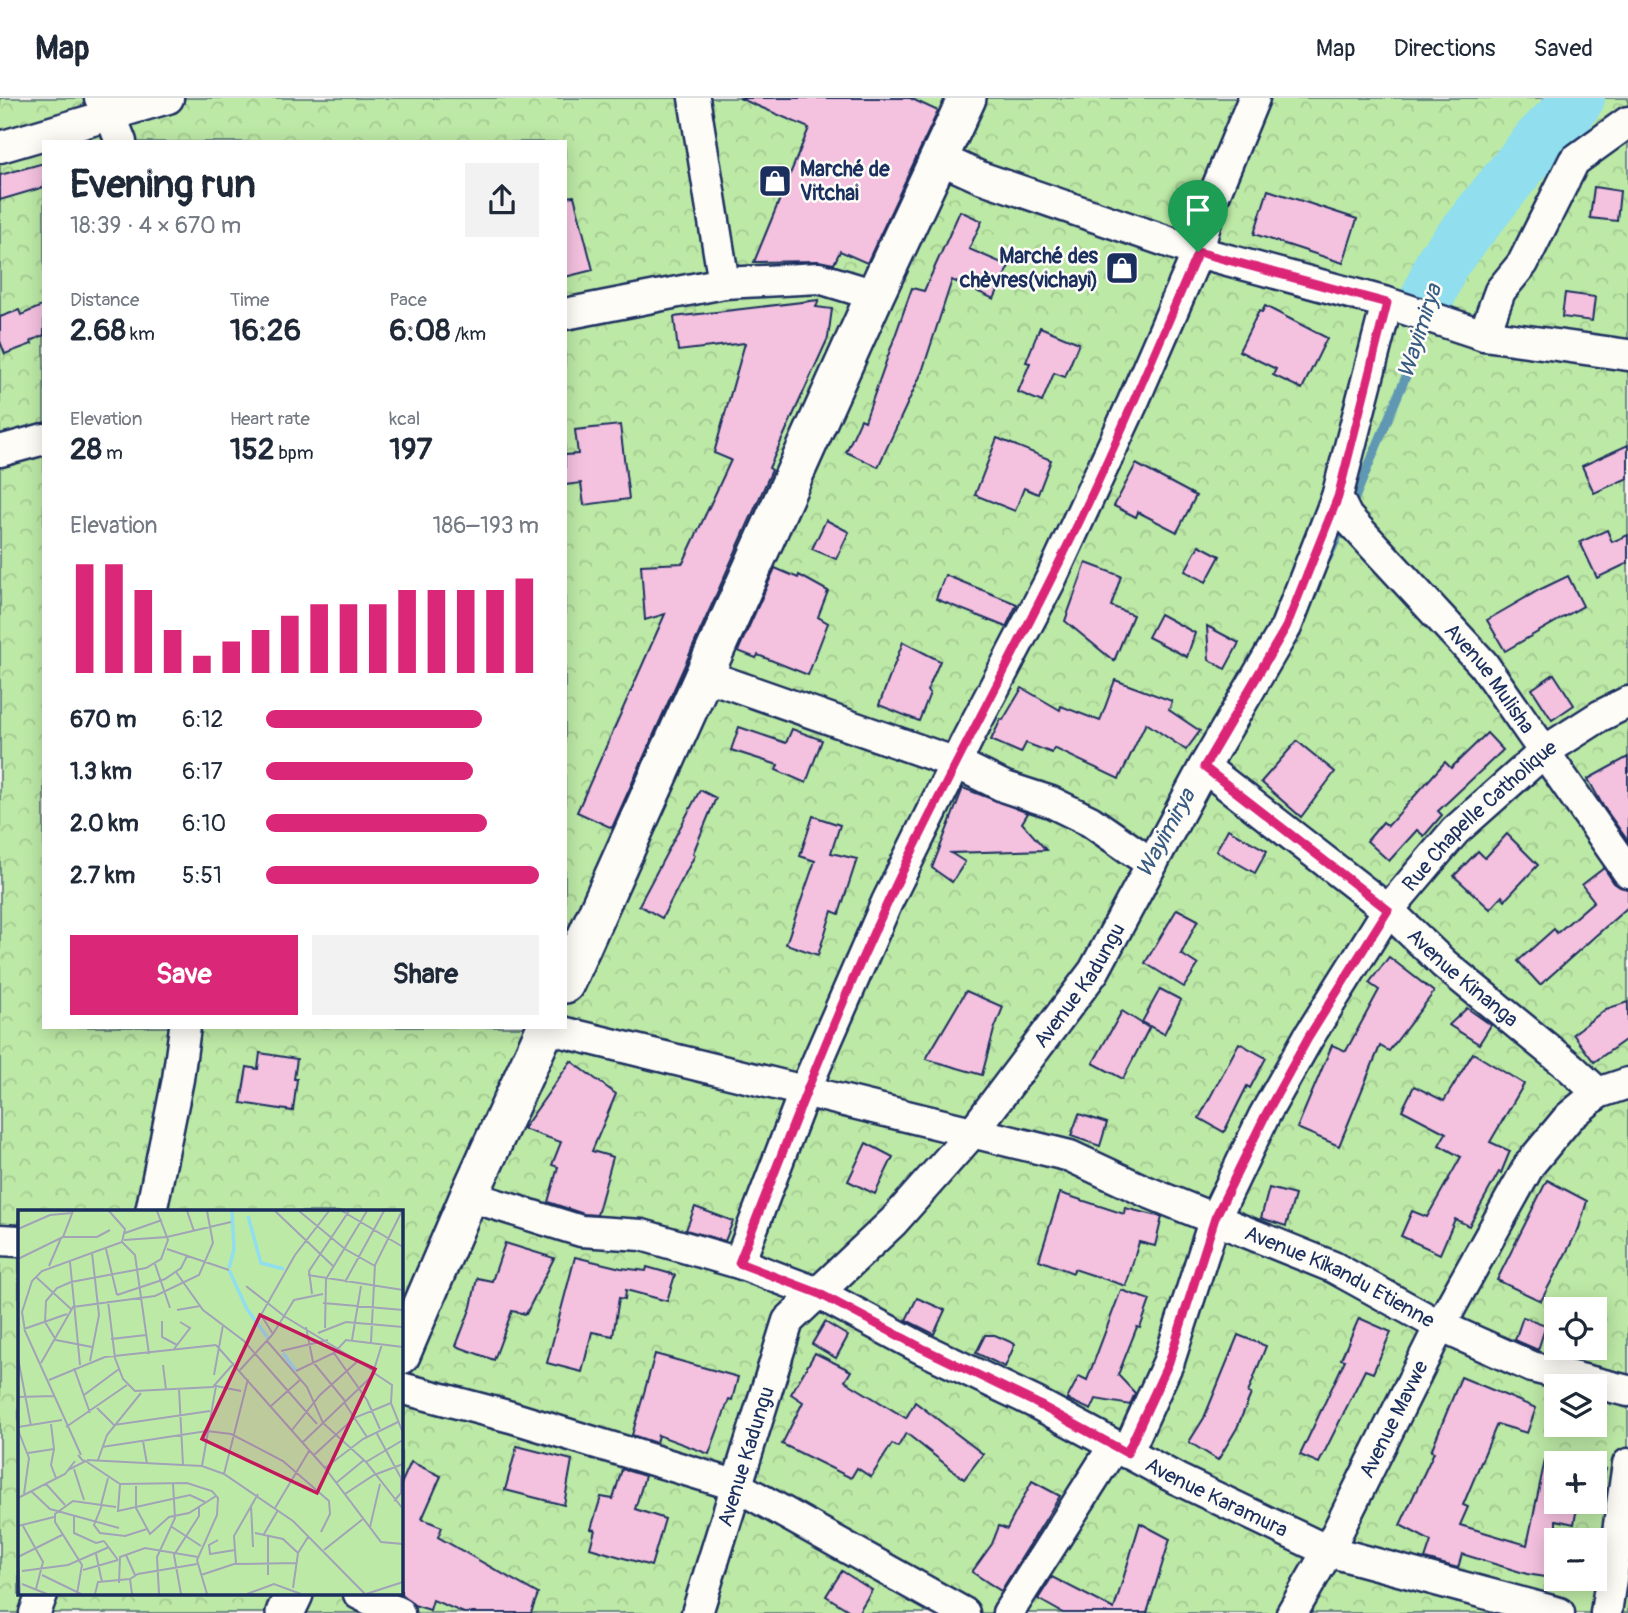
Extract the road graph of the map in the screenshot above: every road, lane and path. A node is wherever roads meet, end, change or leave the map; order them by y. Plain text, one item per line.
1 (168, 98) edge
2 (694, 98) edge
3 (967, 98) edge
4 (1254, 98) edge
5 (105, 106) edge
6 (1628, 122) edge
7 (120, 140) edge
8 (0, 147) edge
9 (938, 158) junction
10 (1198, 252) junction
11 (724, 283) junction
12 (875, 295) junction
13 (1398, 306) junction
14 (567, 314) edge
15 (1484, 335) junction
16 (1628, 355) edge
17 (42, 440) edge
18 (0, 451) edge
19 (1338, 497) junction
20 (704, 675) junction
21 (1628, 702) edge
22 (1545, 751) junction
23 (957, 763) junction
24 (1204, 767) junction
25 (1152, 864) junction
26 (1628, 872) edge
27 (1388, 910) junction
28 (567, 980) edge
29 (185, 1029) edge
30 (546, 1029) edge
31 (550, 1029) edge
32 (1628, 1083) edge
33 (805, 1090) junction
34 (1598, 1093) junction
35 (972, 1133) junction
36 (469, 1196) junction
37 (151, 1210) edge
38 (1215, 1218) junction
39 (0, 1240) edge
40 (18, 1241) edge
41 (739, 1263) junction
42 (818, 1293) junction
43 (409, 1312) edge
44 (1440, 1326) junction
45 (402, 1350) edge
46 (402, 1388) edge
47 (1628, 1391) edge
48 (1120, 1449) junction
49 (1628, 1464) edge
50 (735, 1485) junction
51 (1328, 1551) junction
52 (41, 1596) edge
53 (293, 1596) edge
54 (363, 1596) edge
55 (35, 1613) edge
56 (285, 1613) edge
57 (399, 1613) edge
58 (697, 1613) edge
59 (964, 1613) edge
60 (1008, 1613) edge
61 (1292, 1613) edge
62 (1559, 1613) edge
63 (1606, 1613) edge

1 - 5 street
2 - 11 street
3 - 9 street
4 - 10 street
5 - 7 street
5 - 8 street
6 - 15 street
9 - 10 street
9 - 12 street
10 - 13 street
10 - 23 street
11 - 12 street
11 - 14 street
12 - 20 street
13 - 15 street
13 - 19 street, Avenue Kadungu
15 - 16 street
17 - 18 street
19 - 22 street, Avenue Mulisha
19 - 24 street, Avenue Kadungu
20 - 23 street
20 - 28 street
21 - 22 street, Rue Chapelle Catholique
22 - 26 street, Avenue Mulisha
22 - 27 street, Rue Chapelle Catholique
23 - 25 street
23 - 33 street
24 - 25 street, Avenue Kadungu
24 - 27 street, Avenue Kinanga
25 - 35 street, Avenue Kadungu
27 - 34 street, Avenue Kinanga
27 - 38 street, Rue Chapelle Catholique
29 - 37 street
30 - 36 street
31 - 33 street, Avenue Kikandu Etienne
32 - 34 street
33 - 35 street, Avenue Kikandu Etienne
33 - 41 street
34 - 44 street, Avenue Mavwe
35 - 38 street, Avenue Kikandu Etienne
35 - 42 street, Avenue Kadungu
36 - 41 street, Avenue Karamura
36 - 43 street
38 - 44 street, Avenue Kikandu Etienne
38 - 48 street, Rue Chapelle Catholique
39 - 40 street
41 - 42 street, Avenue Karamura
42 - 48 street, Avenue Karamura
42 - 50 street, Avenue Kadungu
43 - 45 street
44 - 47 street, Avenue Kikandu Etienne
44 - 51 street, Avenue Mavwe
46 - 50 street
48 - 51 street, Avenue Karamura
48 - 60 street, Rue Chapelle Catholique
49 - 63 street
50 - 58 street, Avenue Kadungu
50 - 59 street
51 - 61 street, Avenue Mavwe
51 - 62 street, Avenue Karamura
52 - 55 street
53 - 56 street
54 - 57 street

